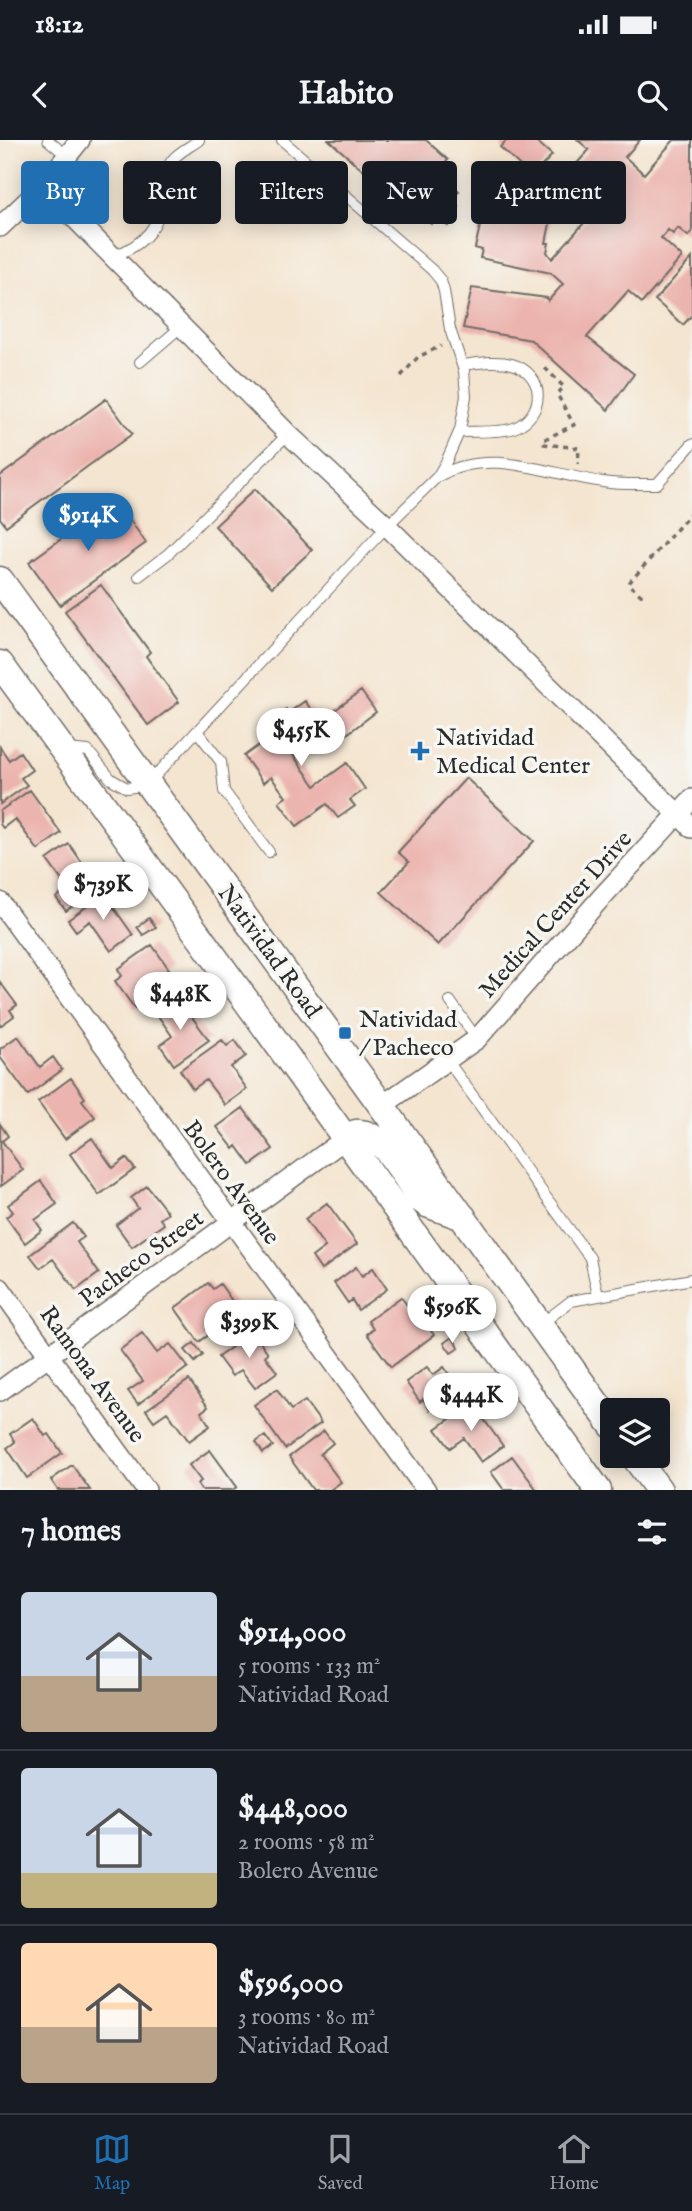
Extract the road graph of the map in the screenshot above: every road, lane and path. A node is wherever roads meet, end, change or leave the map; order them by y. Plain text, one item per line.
1 (48, 140) edge
2 (80, 140) edge
3 (199, 140) edge
4 (282, 140) edge
5 (67, 156) junction
6 (63, 161) edge
7 (21, 207) edge
8 (81, 224) edge
9 (0, 227) edge
10 (113, 256) junction
11 (182, 326) junction
12 (457, 347) junction
13 (539, 361) dead end
14 (140, 362) dead end
15 (463, 365) junction
16 (401, 376) dead end
17 (459, 432) junction
18 (288, 434) junction
19 (692, 444) edge
20 (576, 476) junction
21 (437, 477) junction
22 (692, 512) edge
23 (387, 526) junction
24 (139, 576) dead end
25 (0, 580) edge
26 (642, 596) dead end
27 (0, 664) edge
28 (197, 732) junction
29 (62, 749) junction
30 (147, 785) junction
31 (692, 799) edge
32 (685, 821) edge
33 (269, 852) dead end
34 (0, 902) edge
35 (450, 1001) dead end
36 (477, 1038) junction
37 (447, 1060) junction
38 (383, 1105) junction
39 (345, 1139) junction
40 (463, 1217) junction
41 (232, 1223) junction
42 (692, 1279) edge
43 (0, 1288) edge
44 (598, 1296) junction
45 (540, 1325) junction
46 (49, 1355) junction
47 (0, 1391) edge
48 (600, 1409) edge
49 (643, 1468) edge
50 (146, 1490) edge
51 (426, 1490) edge
52 (598, 1490) edge
53 (659, 1490) edge

1 - 5 lane
2 - 5 street
3 - 10 lane
4 - 12 lane
5 - 6 street
7 - 9 street
8 - 10 street
10 - 11 street
11 - 14 lane
11 - 18 street
12 - 15 lane
12 - 16 path
13 - 20 path
15 - 17 lane
15 - 17 lane
17 - 21 lane
18 - 23 street
18 - 24 lane
19 - 20 lane
20 - 21 lane
21 - 23 lane
22 - 26 path
23 - 28 lane
23 - 32 street
25 - 30 main road, Natividad Road
27 - 29 main road, Natividad Road
28 - 30 lane
28 - 33 lane
29 - 30 lane
29 - 39 main road, Natividad Road
30 - 38 main road, Natividad Road
31 - 32 street, Medical Center Drive
32 - 36 street, Medical Center Drive
34 - 41 street, Bolero Avenue
35 - 36 lane
36 - 37 street, Medical Center Drive
37 - 38 street, Medical Center Drive
37 - 44 lane
38 - 40 main road, Natividad Road
39 - 40 main road
39 - 41 street, Pacheco Street
39 - 52 main road, Natividad Road
40 - 45 main road, Natividad Road
41 - 46 street, Pacheco Street
41 - 51 street, Bolero Avenue
42 - 44 lane
43 - 46 street, Ramona Avenue
44 - 45 lane
45 - 48 main road, Natividad Road
46 - 47 street, Pacheco Street
46 - 50 street, Ramona Avenue
49 - 53 main road

